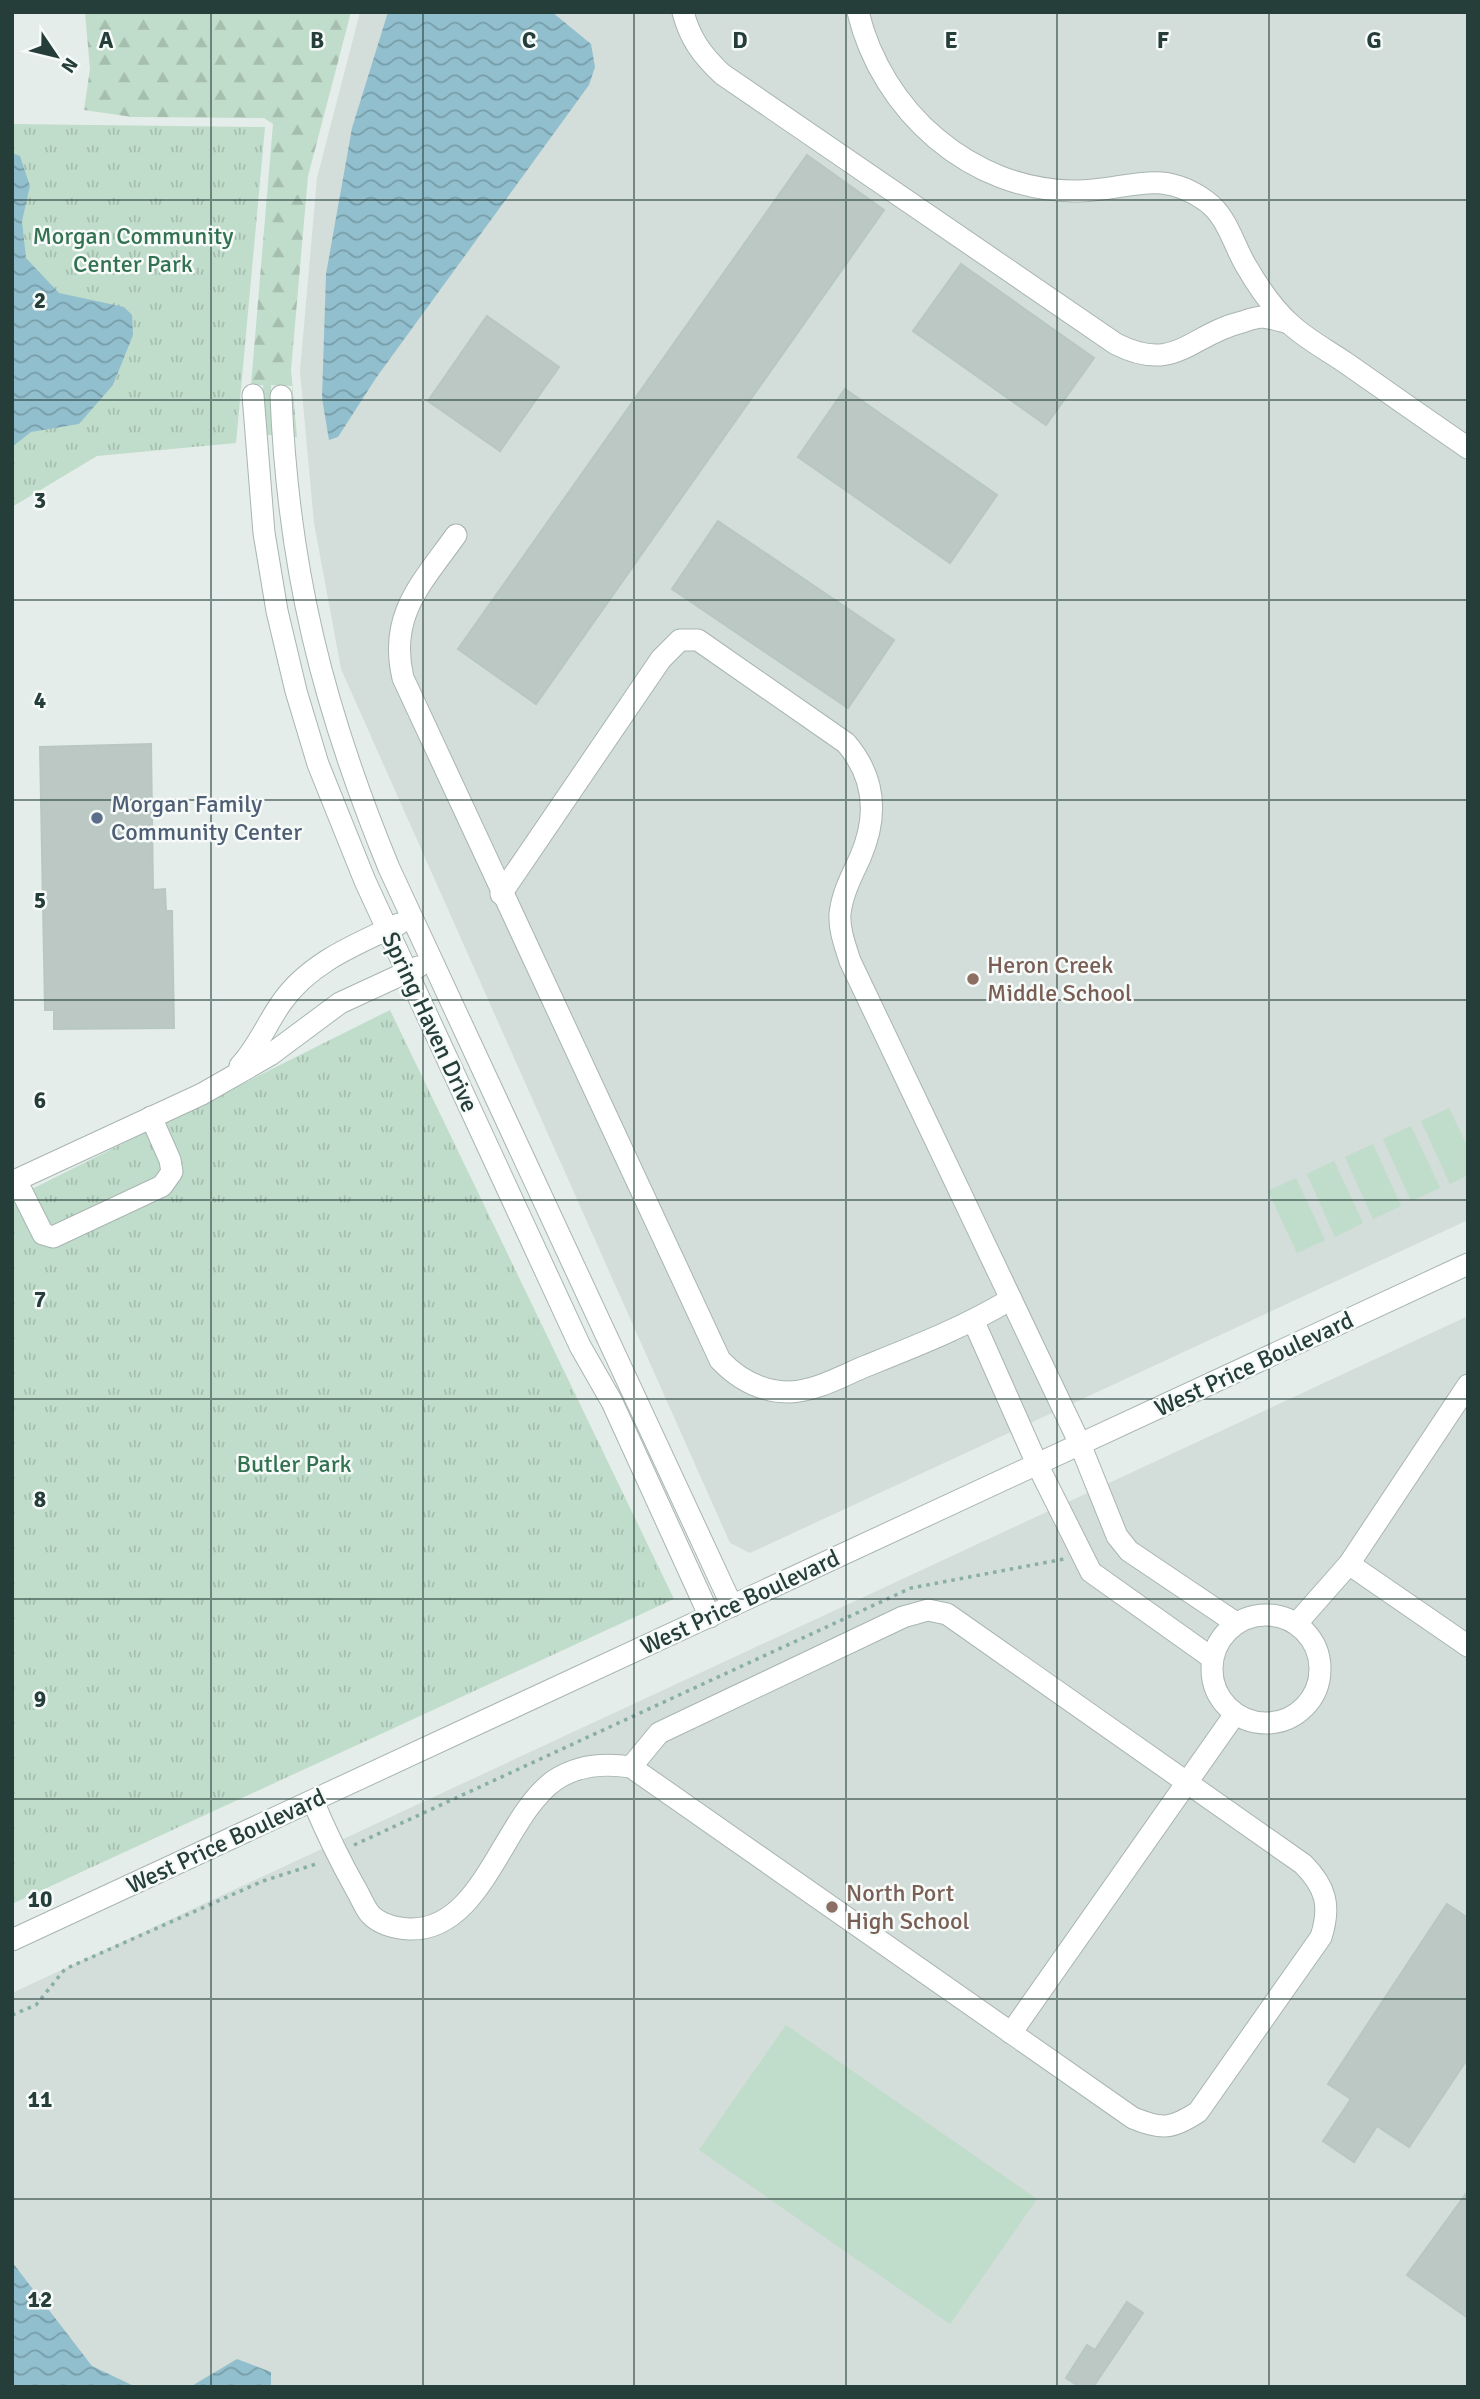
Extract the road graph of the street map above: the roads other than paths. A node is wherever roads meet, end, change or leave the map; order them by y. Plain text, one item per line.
1 (683, 12) edge
2 (858, 12) edge
3 (1289, 323) junction
4 (253, 395) dead end
5 (281, 396) dead end
6 (1468, 448) edge
7 (456, 535) dead end
8 (501, 894) junction
9 (413, 917) junction
10 (387, 929) junction
11 (432, 960) junction
12 (406, 972) junction
13 (230, 1078) junction
14 (151, 1117) junction
15 (14, 1181) edge
16 (1468, 1264) edge
17 (1011, 1299) junction
18 (974, 1322) junction
19 (1468, 1385) edge
20 (1080, 1444) junction
21 (1037, 1464) junction
22 (1129, 1551) junction
23 (1349, 1564) junction
24 (1106, 1582) junction
25 (732, 1606) junction
26 (710, 1617) junction
27 (1236, 1623) junction
28 (1297, 1623) junction
29 (1468, 1646) edge
30 (1212, 1658) junction
31 (1235, 1714) junction
32 (631, 1767) junction
33 (1188, 1780) junction
34 (313, 1801) junction
35 (12, 1940) edge
36 (1011, 2033) junction

1 - 3 street
2 - 3 street
3 - 6 street
4 - 10 street, Spring Haven Drive
5 - 9 street, Spring Haven Drive
7 - 8 street
8 - 17 street
8 - 18 street
9 - 10 street
9 - 11 street, Spring Haven Drive
10 - 12 street, Spring Haven Drive
10 - 13 street
11 - 12 street
11 - 25 street, Spring Haven Drive
12 - 13 street
12 - 26 street, Spring Haven Drive
13 - 14 street
14 - 15 street
14 - 15 street
16 - 20 street, West Price Boulevard
17 - 18 street
17 - 20 street
18 - 21 street
19 - 23 street
20 - 21 street, West Price Boulevard
20 - 22 street
21 - 24 street
21 - 25 street, West Price Boulevard
22 - 24 street
22 - 27 street
23 - 28 street
23 - 29 street
24 - 30 street
25 - 26 street, West Price Boulevard
26 - 34 street, West Price Boulevard
27 - 28 street
27 - 30 street
28 - 31 street
30 - 31 street
31 - 33 street
32 - 33 street
32 - 34 street
32 - 36 street
33 - 36 street
33 - 36 street
34 - 35 street, West Price Boulevard

